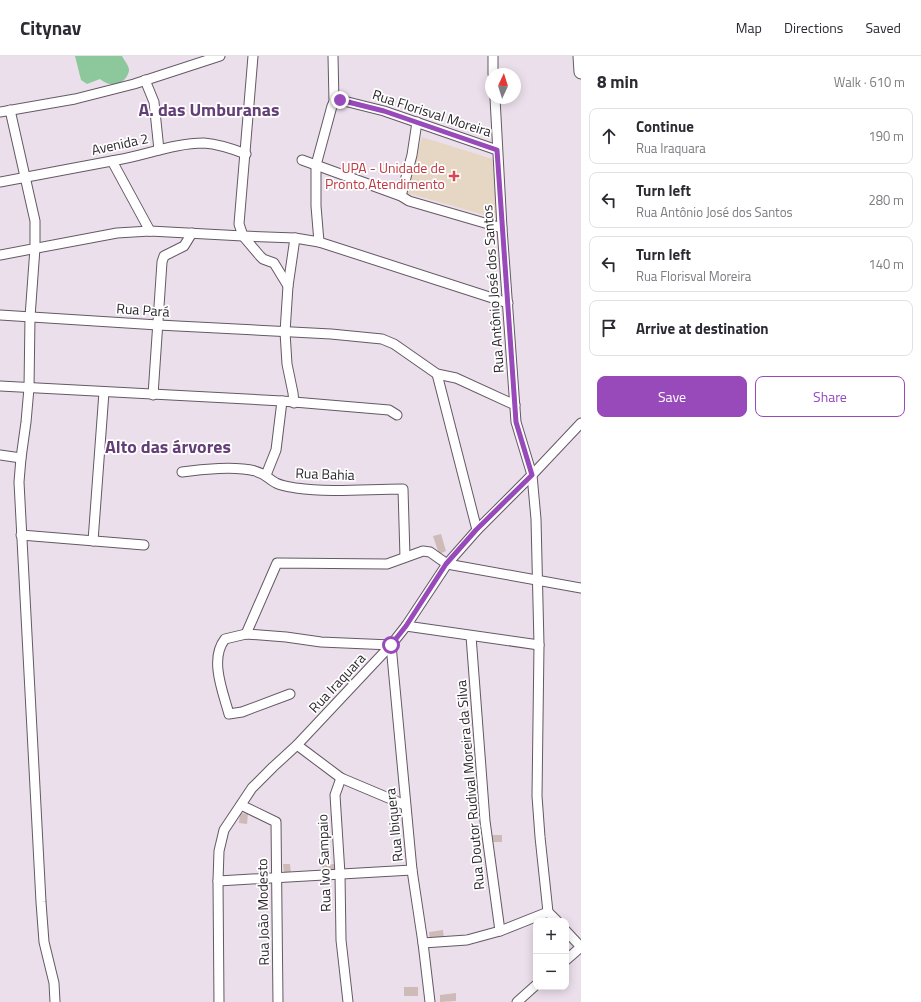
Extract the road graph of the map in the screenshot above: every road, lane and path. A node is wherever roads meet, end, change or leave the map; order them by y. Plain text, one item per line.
1 (220, 56) edge
2 (253, 56) edge
3 (333, 56) edge
4 (493, 56) edge
5 (580, 56) edge
6 (493, 68) edge
7 (581, 72) edge
8 (145, 80) junction
9 (334, 102) junction
10 (494, 104) edge
11 (10, 110) junction
12 (0, 112) edge
13 (417, 122) junction
14 (158, 150) junction
15 (497, 150) junction
16 (246, 154) junction
17 (302, 160) dead end
18 (112, 161) junction
19 (316, 165) junction
20 (24, 178) junction
21 (0, 182) edge
22 (401, 196) junction
23 (502, 228) junction
24 (150, 231) junction
25 (192, 233) junction
26 (242, 236) junction
27 (295, 238) junction
28 (319, 242) junction
29 (35, 248) junction
30 (0, 255) edge
31 (288, 286) junction
32 (508, 303) junction
33 (0, 315) edge
34 (30, 317) junction
35 (158, 325) junction
36 (284, 332) junction
37 (437, 374) junction
38 (0, 386) edge
39 (29, 388) junction
40 (104, 392) junction
41 (153, 395) junction
42 (282, 401) junction
43 (294, 403) junction
44 (515, 404) junction
45 (397, 415) dead end
46 (581, 423) edge
47 (0, 455) edge
48 (20, 458) junction
49 (182, 472) dead end
50 (266, 475) junction
51 (532, 475) junction
52 (476, 530) junction
53 (22, 535) junction
54 (92, 541) junction
55 (144, 545) dead end
56 (405, 557) junction
57 (446, 564) junction
58 (538, 580) junction
59 (581, 588) edge
60 (406, 626) junction
61 (246, 634) junction
62 (471, 636) junction
63 (391, 645) junction
64 (539, 645) junction
65 (290, 694) dead end
66 (297, 745) junction
67 (341, 778) junction
68 (406, 804) junction
69 (241, 806) junction
70 (412, 870) junction
71 (340, 874) junction
72 (276, 877) junction
73 (218, 880) junction
74 (548, 912) junction
75 (554, 918) edge
76 (500, 931) junction
77 (569, 934) edge
78 (423, 944) junction
79 (581, 947) edge
80 (569, 957) edge
81 (533, 989) edge
82 (55, 1002) edge
83 (219, 1002) edge
84 (278, 1002) edge
85 (348, 1002) edge
86 (430, 1002) edge
87 (517, 1002) edge

1 - 8 street
2 - 16 street
3 - 9 street
4 - 6 street
5 - 7 street
8 - 11 street
8 - 14 street
9 - 13 street, Rua Florisval Moreira
9 - 19 street
10 - 15 street, Rua Antônio José dos Santos
11 - 12 street
11 - 20 street
13 - 15 street, Rua Florisval Moreira
13 - 22 street
14 - 16 street, Avenida 2
14 - 18 street, Avenida 2
15 - 23 street, Rua Antônio José dos Santos
16 - 26 street
17 - 19 street
18 - 20 street, Avenida 2
18 - 24 street
19 - 22 street
19 - 28 street
20 - 21 street, Avenida 2
20 - 29 street
22 - 23 street
23 - 32 street, Rua Antônio José dos Santos
24 - 25 street
24 - 29 street
25 - 26 street
25 - 35 street
26 - 27 street
26 - 31 street
27 - 28 street
27 - 31 street
28 - 32 street
29 - 30 street
29 - 34 street
31 - 36 street
32 - 44 street, Rua Antônio José dos Santos
33 - 34 street, Rua Pará
34 - 35 street, Rua Pará
34 - 39 street
35 - 36 street, Rua Pará
35 - 41 street
36 - 37 street, Rua Pará
36 - 43 street
37 - 44 street
37 - 52 street
38 - 39 street
39 - 40 street
39 - 48 street
40 - 41 street
40 - 54 street
41 - 42 street
42 - 43 street
42 - 50 street
43 - 45 street
44 - 51 street, Rua Antônio José dos Santos
46 - 51 street, Rua Iraquara
47 - 48 street
48 - 53 street
49 - 50 street, Rua Bahia
50 - 56 street, Rua Bahia
51 - 52 street, Rua Iraquara
51 - 58 street, Rua Antônio José dos Santos
52 - 57 street, Rua Iraquara
53 - 54 street
53 - 82 street
54 - 55 street
56 - 57 street
56 - 61 street
57 - 58 street
57 - 60 street, Rua Iraquara
58 - 59 street
58 - 64 street, Rua Antônio José dos Santos
60 - 62 street
60 - 63 street, Rua Iraquara
61 - 63 street
61 - 65 street
62 - 64 street
62 - 76 street, Rua Doutor Rudival Moreira da Silva
63 - 66 street, Rua Iraquara
63 - 68 street, Rua Ibiquera
64 - 74 street, Rua Antônio José dos Santos
66 - 67 street
66 - 69 street, Rua Iraquara
67 - 68 street
67 - 71 street, Rua Ivo Sampaio
68 - 70 street, Rua Ibiquera
69 - 72 street, Rua João Modesto
69 - 73 street, Rua Iraquara
70 - 71 street
70 - 78 street, Rua Ibiquera
71 - 72 street
71 - 85 street, Rua Ivo Sampaio
72 - 73 street
72 - 84 street, Rua João Modesto
73 - 83 street, Rua Iraquara
74 - 75 street
74 - 76 street
76 - 78 street
77 - 79 street
78 - 86 street, Rua Ibiquera
79 - 80 street
81 - 87 street

